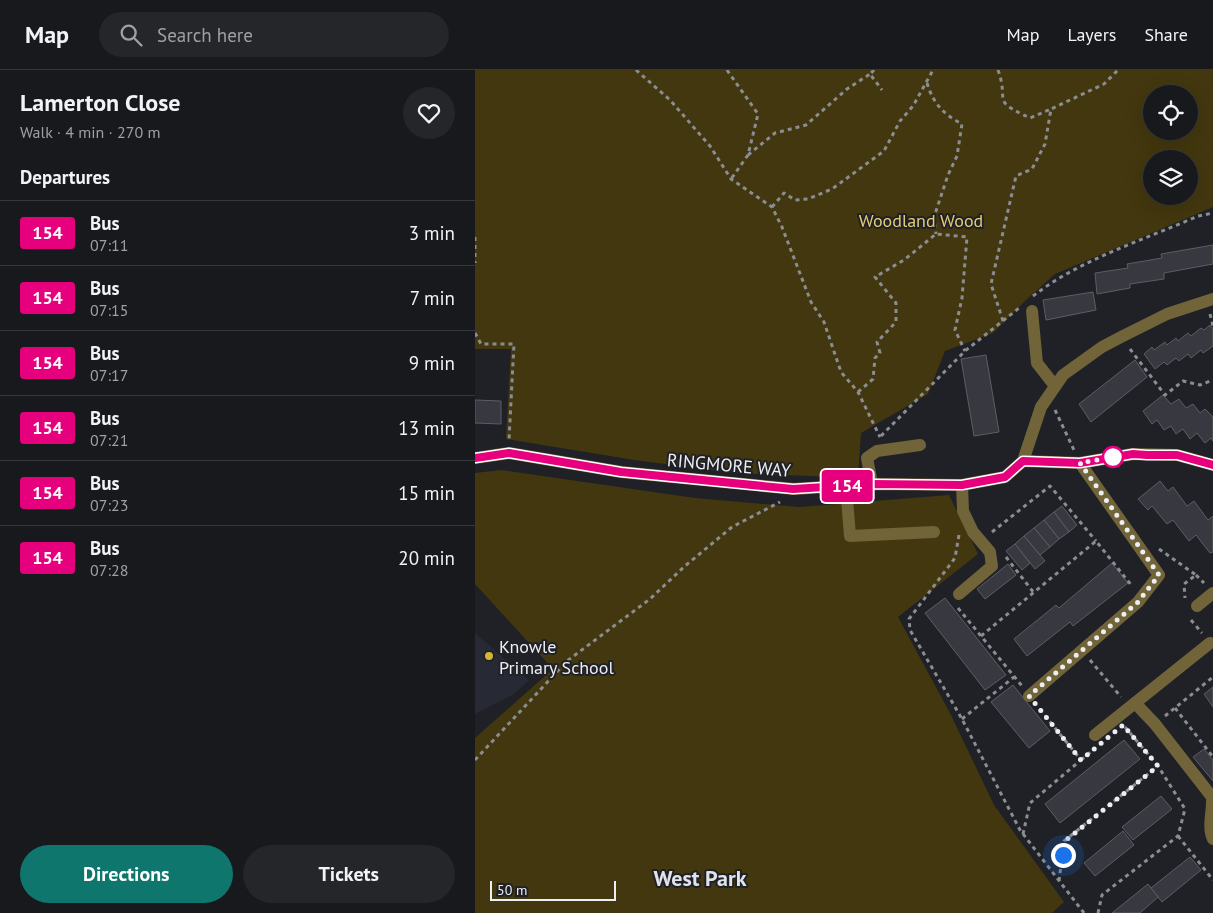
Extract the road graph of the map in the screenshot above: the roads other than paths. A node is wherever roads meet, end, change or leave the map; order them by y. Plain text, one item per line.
1 (1213, 299) edge
2 (1027, 306) road end
3 (1052, 391) junction
4 (920, 445) dead end
5 (475, 458) edge
6 (1023, 461) junction
7 (1080, 463) junction
8 (1213, 465) edge
9 (872, 484) junction
10 (962, 485) junction
11 (846, 486) junction
12 (934, 532) dead end
13 (1213, 593) edge
14 (959, 594) road end
15 (1189, 608) road end
16 (1210, 643) road end
17 (1029, 696) road end
18 (1132, 705) junction
19 (1095, 735) dead end
20 (1213, 840) edge

1 - 3 street
2 - 3 street
3 - 6 street
4 - 9 street
5 - 11 street, RINGMORE WAY
6 - 7 street
6 - 10 street, RINGMORE WAY
7 - 8 street
7 - 17 street
9 - 10 street, RINGMORE WAY
9 - 11 street, RINGMORE WAY
10 - 14 street
11 - 12 street
13 - 15 street
16 - 18 street
18 - 19 street
18 - 20 street

